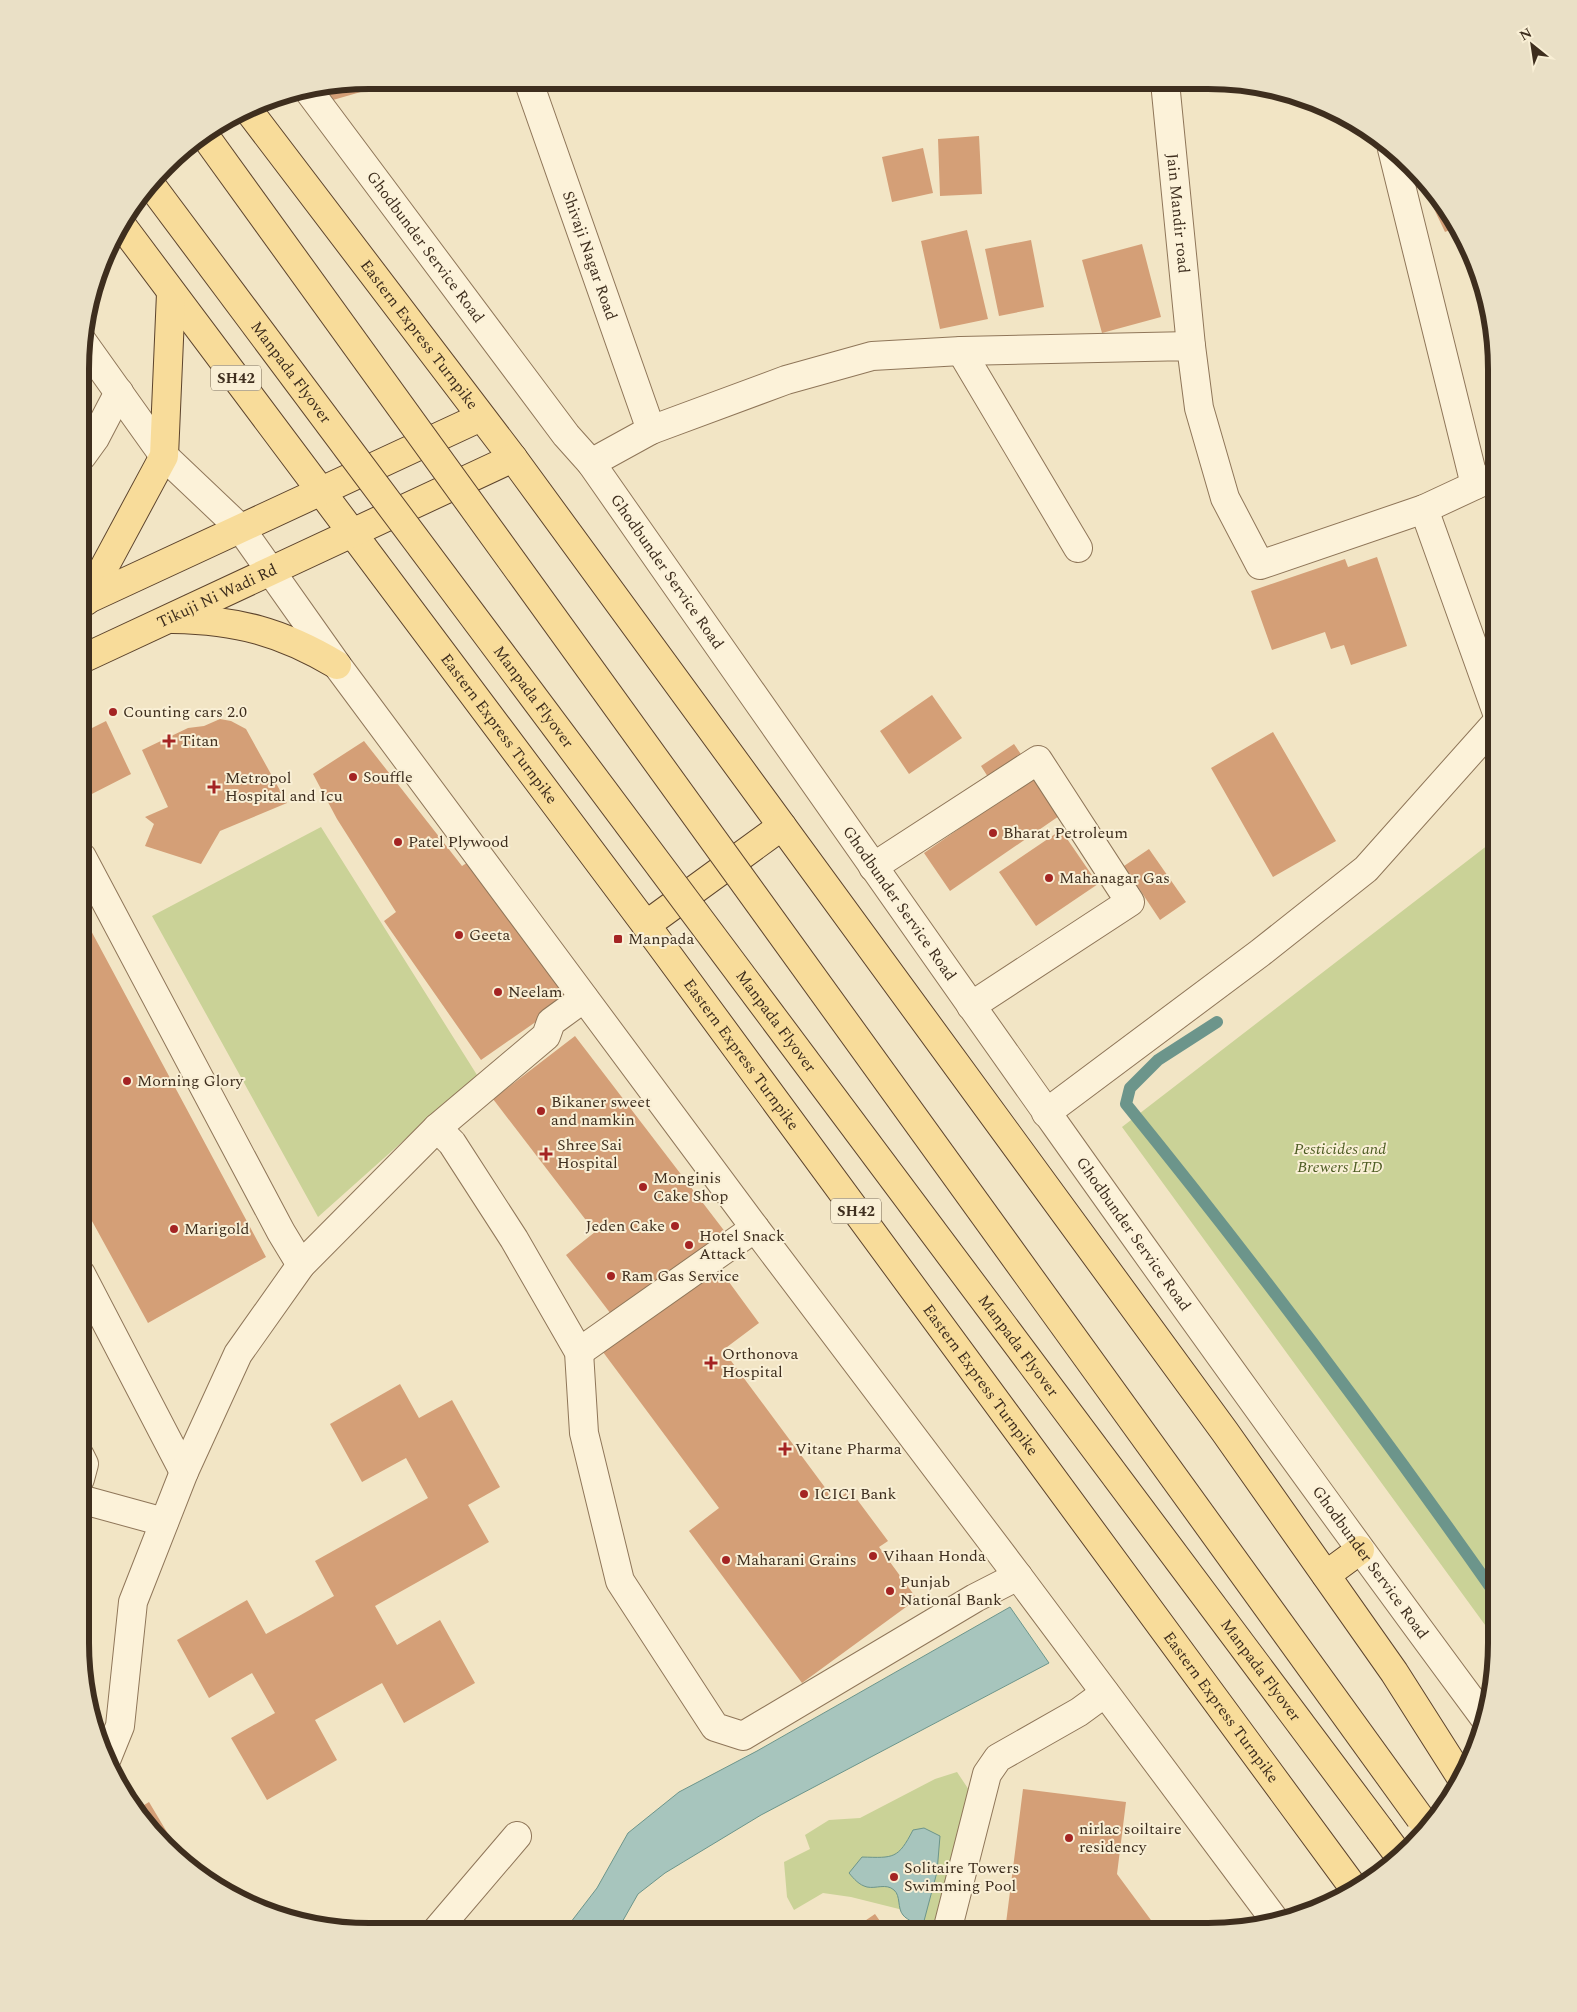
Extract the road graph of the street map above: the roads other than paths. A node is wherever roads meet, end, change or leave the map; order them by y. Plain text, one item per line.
1 (531, 89) edge
2 (1166, 89) edge
3 (311, 95) edge
4 (252, 115) edge
5 (208, 140) edge
6 (1395, 160) edge
7 (154, 189) edge
8 (126, 230) edge
9 (171, 292) junction
10 (1191, 346) junction
11 (89, 351) edge
12 (961, 351) junction
13 (119, 392) junction
14 (481, 417) junction
15 (651, 430) junction
16 (89, 446) edge
17 (164, 456) junction
18 (513, 458) junction
19 (591, 463) junction
20 (1486, 480) edge
21 (320, 491) junction
22 (1424, 509) junction
23 (240, 529) junction
24 (353, 533) junction
25 (1078, 548) dead end
26 (272, 572) junction
27 (89, 592) edge
28 (89, 599) edge
29 (167, 619) junction
30 (89, 656) edge
31 (337, 665) junction
32 (1488, 688) edge
33 (1488, 732) edge
34 (782, 826) junction
35 (873, 867) junction
36 (89, 870) edge
37 (646, 925) junction
38 (589, 1004) junction
39 (971, 1006) junction
40 (1046, 1113) junction
41 (438, 1128) junction
42 (755, 1228) junction
43 (301, 1265) junction
44 (89, 1289) edge
45 (579, 1352) junction
46 (184, 1472) junction
47 (89, 1501) edge
48 (164, 1522) junction
49 (1360, 1550) junction
50 (1326, 1575) junction
51 (1018, 1576) junction
52 (1105, 1693) junction
53 (1480, 1712) edge
54 (110, 1749) edge
55 (1457, 1771) edge
56 (1425, 1821) edge
57 (517, 1836) dead end
58 (1396, 1851) edge
59 (1351, 1884) edge
60 (1272, 1916) edge
61 (443, 1923) edge
62 (949, 1923) edge

1 - 15 street, Shivaji Nagar Road
2 - 10 street, Jain Mandir road
3 - 19 street, Ghodbunder Service Road
4 - 14 main road, Eastern Express Turnpike
5 - 56 main road, bridge
6 - 20 street
7 - 58 main road, Manpada Flyover, bridge
8 - 9 main road, Eastern Express Turnpike / SH42
9 - 17 main road
9 - 21 main road, Eastern Express Turnpike / SH42
10 - 12 street
10 - 22 street, Jain Mandir road
11 - 13 street
12 - 15 street
12 - 25 street
13 - 16 street
13 - 17 street
14 - 18 main road, Eastern Express Turnpike
14 - 21 main road
15 - 19 street
17 - 23 street
17 - 27 main road
18 - 24 main road, Tikuji Ni Wadi Rd
18 - 34 main road, Eastern Express Turnpike
19 - 35 street, Ghodbunder Service Road
20 - 22 street
21 - 23 main road
21 - 24 main road, Eastern Express Turnpike / SH42
22 - 32 street
23 - 26 street
23 - 28 main road
24 - 26 main road, Tikuji Ni Wadi Rd
24 - 37 main road, Eastern Express Turnpike / SH42
26 - 29 main road, Tikuji Ni Wadi Rd
26 - 31 street
29 - 30 main road, Tikuji Ni Wadi Rd
29 - 31 main road
31 - 38 street
33 - 40 street
34 - 37 main road
34 - 50 main road, Eastern Express Turnpike
35 - 39 street, Ghodbunder Service Road
35 - 39 street
36 - 43 street
37 - 59 main road, Eastern Express Turnpike / SH42
38 - 41 street
38 - 42 street
39 - 40 street, Ghodbunder Service Road
40 - 49 street, Ghodbunder Service Road
41 - 43 street
41 - 45 street
42 - 45 street
42 - 51 street
43 - 46 street
44 - 46 street
45 - 51 street
46 - 48 street
47 - 48 street
48 - 54 street
49 - 50 main road
49 - 53 street, Ghodbunder Service Road
50 - 55 main road, Eastern Express Turnpike
51 - 52 street
52 - 60 street
52 - 62 street
57 - 61 street

